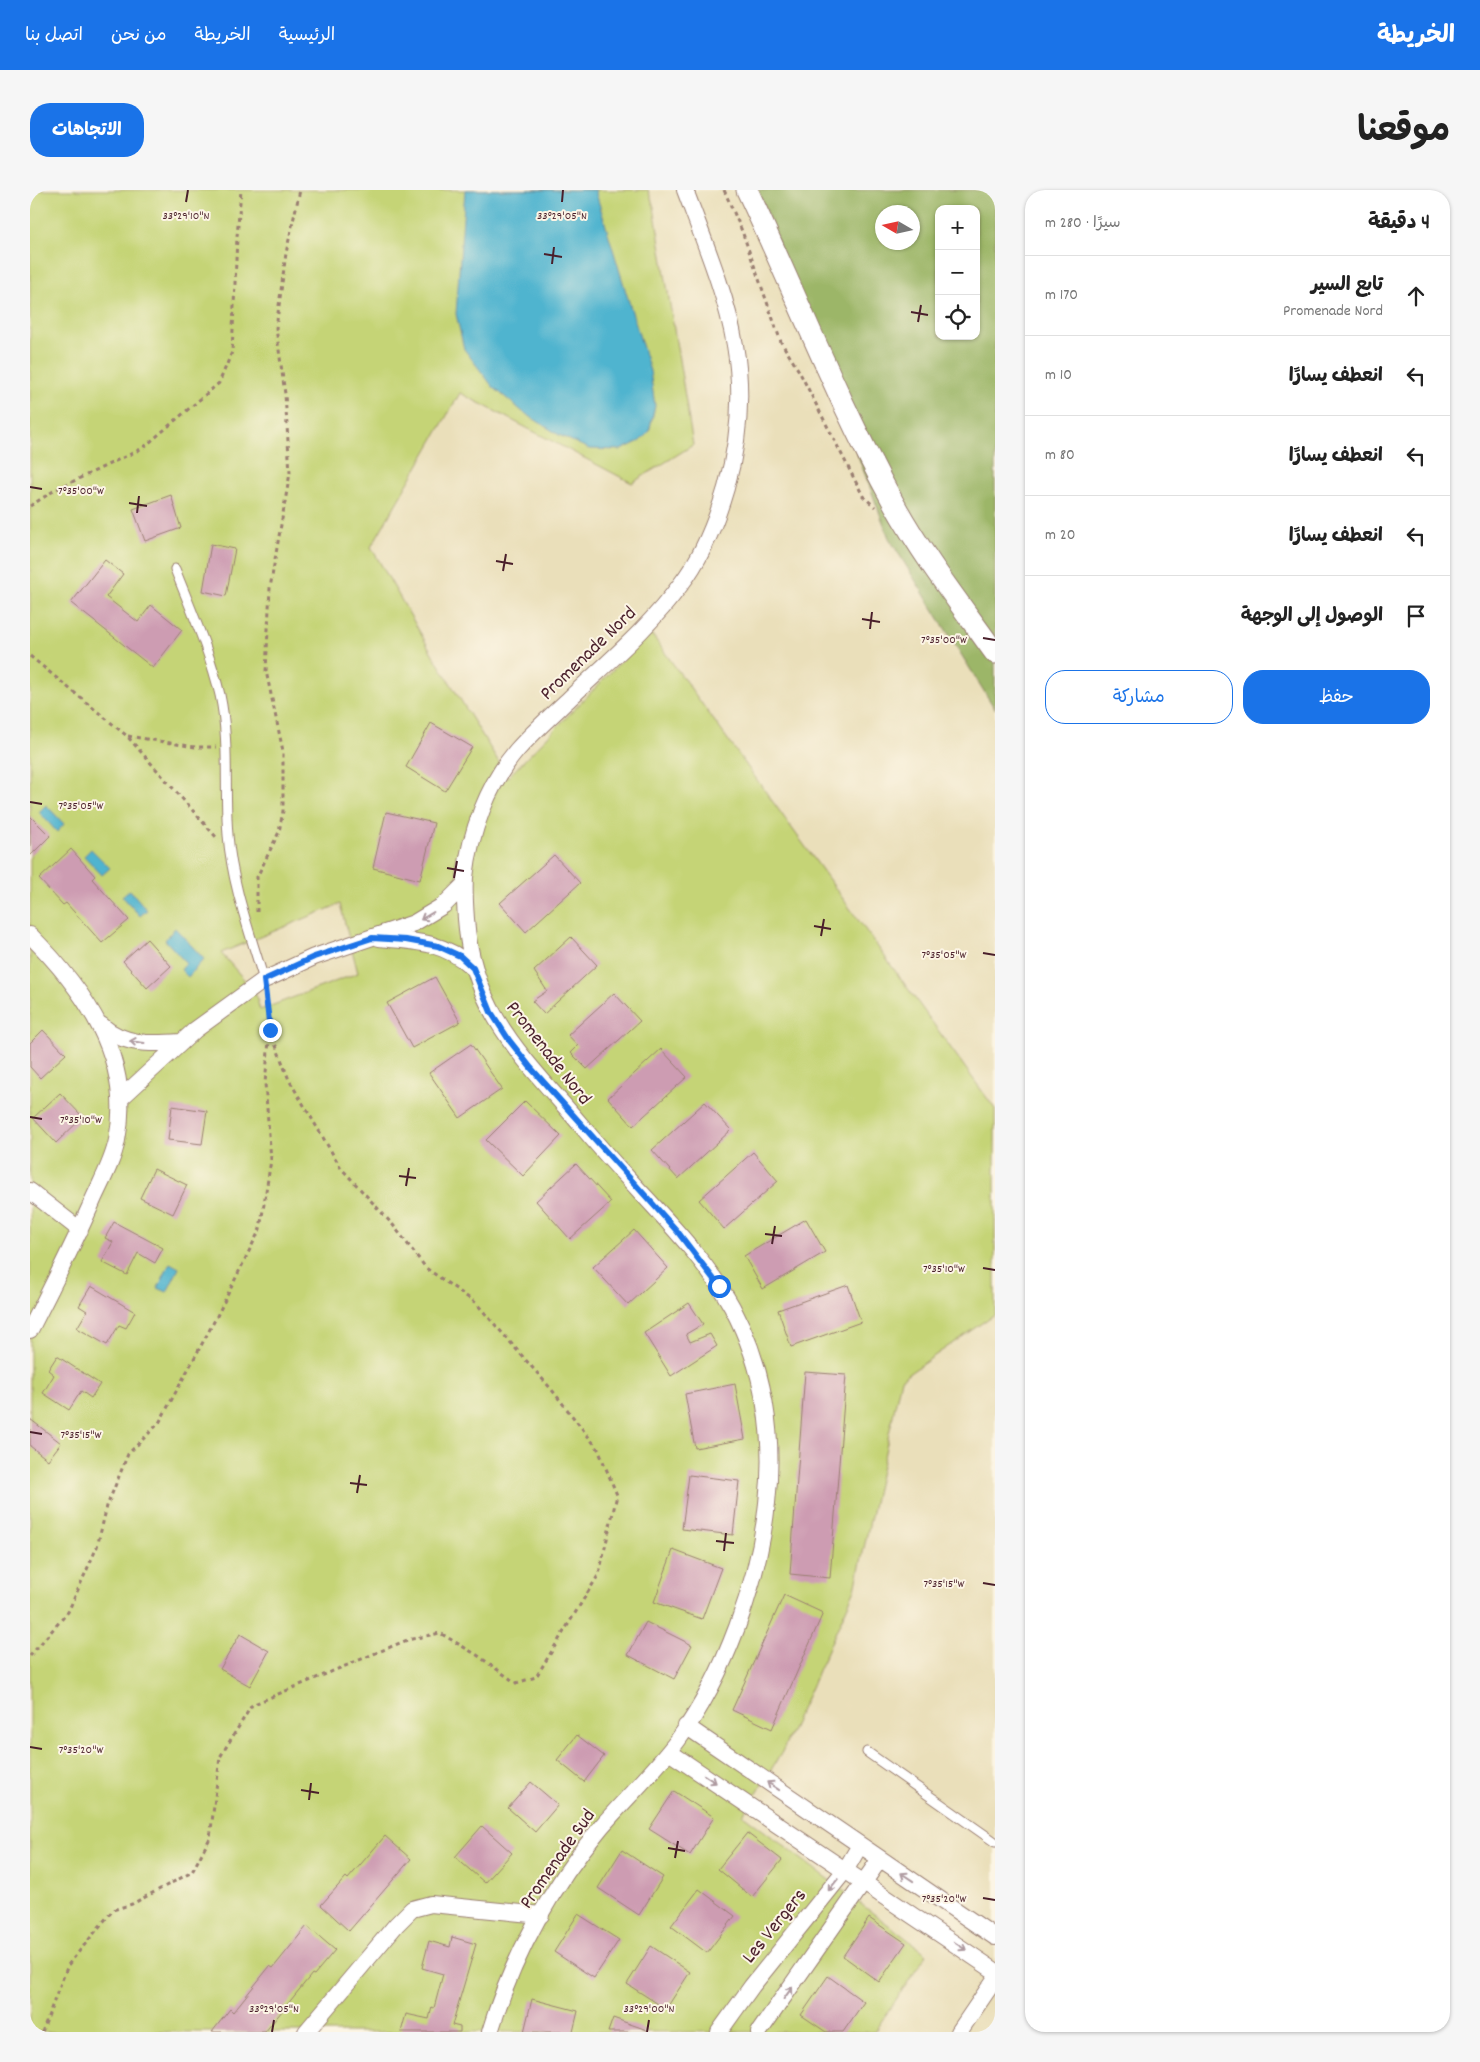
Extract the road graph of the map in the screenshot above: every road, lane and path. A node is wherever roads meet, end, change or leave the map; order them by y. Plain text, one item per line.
1 (242, 190) edge
2 (300, 190) edge
3 (685, 190) edge
4 (724, 190) edge
5 (747, 190) edge
6 (894, 504) junction
7 (30, 506) edge
8 (175, 569) dead end
9 (995, 653) edge
10 (30, 656) edge
11 (127, 736) junction
12 (226, 747) junction
13 (231, 854) junction
14 (464, 885) junction
15 (30, 935) edge
16 (250, 935) junction
17 (372, 938) junction
18 (473, 968) junction
19 (264, 980) junction
20 (99, 1023) junction
21 (270, 1030) junction
22 (181, 1042) junction
23 (120, 1100) junction
24 (30, 1191) edge
25 (80, 1230) junction
26 (30, 1330) edge
27 (30, 1656) edge
28 (686, 1726) junction
29 (669, 1752) junction
30 (867, 1752) dead end
31 (995, 1842) edge
32 (860, 1845) junction
33 (880, 1859) junction
34 (846, 1869) junction
35 (864, 1882) junction
36 (541, 1915) junction
37 (995, 1938) edge
38 (995, 1970) edge
39 (995, 1979) edge
40 (42, 2032) edge
41 (306, 2032) edge
42 (490, 2032) edge
43 (719, 2032) edge
44 (759, 2032) edge
45 (959, 2032) edge

1 - 7 path
2 - 16 path
3 - 14 street, Promenade Nord
4 - 6 path
5 - 6 street
6 - 9 street
8 - 12 lane
10 - 11 path
11 - 12 path
11 - 13 path
12 - 13 lane
13 - 16 lane
14 -> 17 street
14 - 18 street, Promenade Nord
15 - 20 street
16 - 19 lane
17 - 18 street
17 - 19 street
18 - 28 street, Promenade Nord
19 - 21 path
19 - 22 street
22 -> 20 street
20 - 23 street
21 - 27 path
21 - 40 path
22 - 23 street
23 - 25 street
24 - 25 street
25 - 26 street
28 - 29 street, Promenade Sud
32 -> 28 street
29 -> 34 street
29 - 36 street, Promenade Sud
30 - 31 lane
32 - 33 street
32 - 34 street, Les Vergers
33 - 35 street
37 -> 33 street
34 - 35 street
34 -> 43 street, Les Vergers
35 -> 38 street
44 -> 35 street
36 - 41 street
36 - 42 street, Promenade Sud
39 - 45 street

